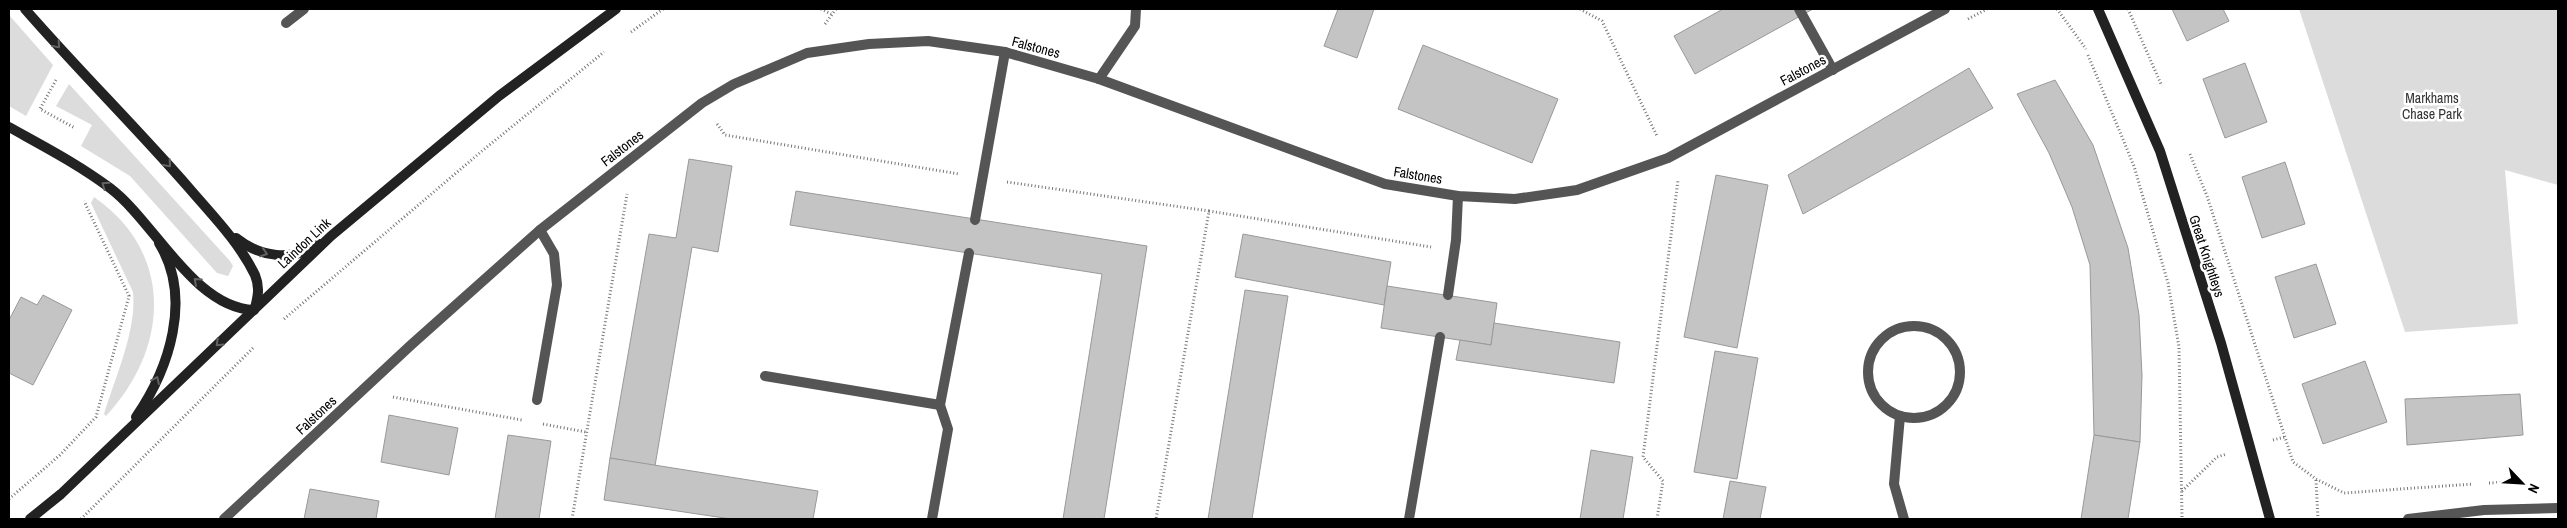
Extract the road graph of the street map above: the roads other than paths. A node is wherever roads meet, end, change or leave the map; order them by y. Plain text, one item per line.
1 (25, 9) edge
2 (304, 9) edge
3 (616, 9) edge
4 (1136, 9) edge
5 (1799, 9) edge
6 (1944, 9) edge
7 (2098, 9) edge
8 (286, 23) dead end
9 (1005, 52) junction
10 (1833, 70) junction
11 (1100, 79) junction
12 (9, 126) edge
13 (1458, 196) junction
14 (142, 218) junction
15 (975, 220) dead end
16 (223, 228) junction
17 (540, 230) junction
18 (330, 236) junction
19 (969, 253) dead end
20 (1448, 295) dead end
21 (254, 310) junction
22 (1440, 337) dead end
23 (765, 376) dead end
24 (537, 400) dead end
25 (940, 405) junction
26 (1900, 416) junction
27 (122, 436) junction
28 (2558, 508) edge
29 (30, 519) edge
30 (224, 519) edge
31 (932, 519) edge
32 (1409, 519) edge
33 (1904, 519) edge
34 (2270, 519) edge
35 (2408, 519) edge

1 -> 16 street
2 - 8 street
3 - 18 street, Laindon Link
4 - 11 street
5 - 10 street
6 - 10 street, Falstones
7 - 34 street, Great Knightleys
9 - 11 street, Falstones
9 - 15 street
9 - 17 street, Falstones
10 - 13 street, Falstones
11 - 13 street, Falstones
14 -> 12 street
13 - 20 street
21 -> 14 street
27 -> 14 street
16 -> 18 street
16 - 21 street
17 - 24 street
17 - 30 street, Falstones
18 - 21 street, Laindon Link
19 - 25 street
21 -> 27 street, Laindon Link
22 - 32 street
23 - 25 street
25 - 31 street
26 - 26 street
26 - 33 street
27 - 29 street, Laindon Link
28 - 35 street

